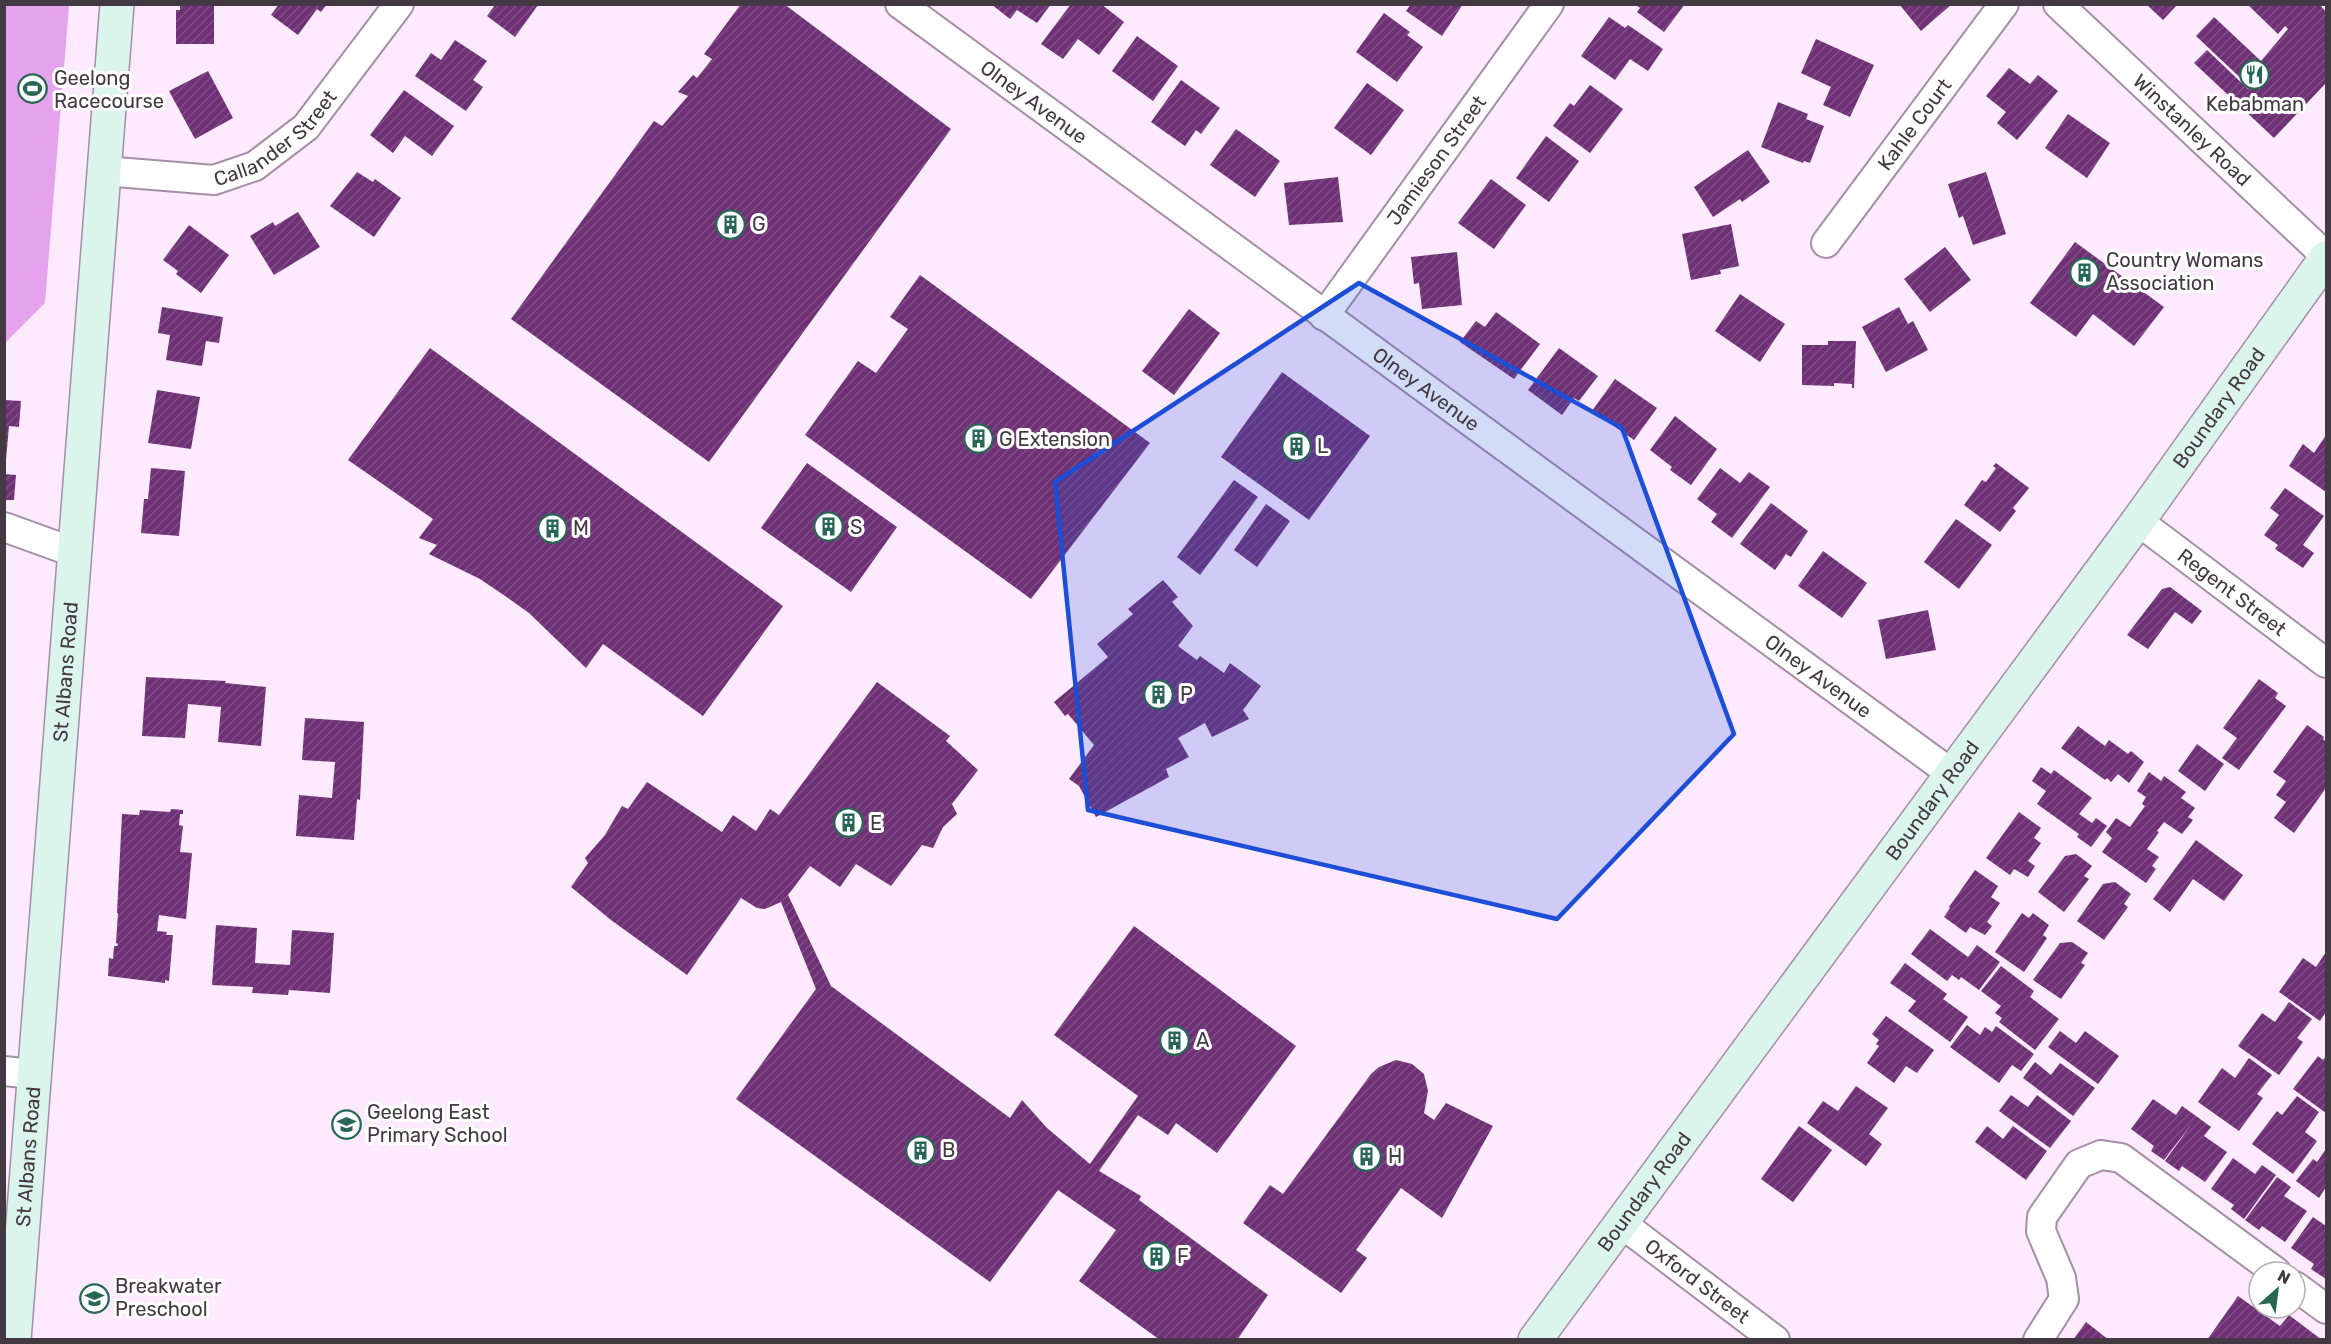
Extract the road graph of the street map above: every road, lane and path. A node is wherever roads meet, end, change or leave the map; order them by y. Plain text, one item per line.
1 (117, 4) edge
2 (399, 4) edge
3 (900, 4) edge
4 (1549, 4) edge
5 (2004, 4) edge
6 (2058, 4) edge
7 (104, 171) junction
8 (1826, 243) dead end
9 (2326, 257) edge
10 (1324, 316) junction
11 (2138, 521) junction
12 (4, 527) edge
13 (76, 553) junction
14 (2326, 663) edge
15 (1952, 774) junction
16 (19, 1072) edge
17 (1622, 1223) junction
18 (2260, 1260) edge
19 (2307, 1295) edge
20 (2326, 1309) edge
21 (14, 1340) edge
22 (1535, 1340) edge
23 (1775, 1340) edge
24 (2037, 1340) edge

1 - 7 street, St Albans Road
2 - 7 street, Callander Street
3 - 10 street, Olney Avenue
4 - 10 street, Jamieson Street
5 - 8 street, Kahle Court
6 - 9 street, Winstanley Road
7 - 13 street, St Albans Road
9 - 11 street, Boundary Road
10 - 15 street, Olney Avenue
11 - 14 street, Regent Street
11 - 15 street, Boundary Road
12 - 13 street
13 - 16 street, St Albans Road
15 - 17 street, Boundary Road
16 - 21 street, St Albans Road
17 - 22 street, Boundary Road
17 - 23 street, Oxford Street
18 - 24 street
19 - 20 street

